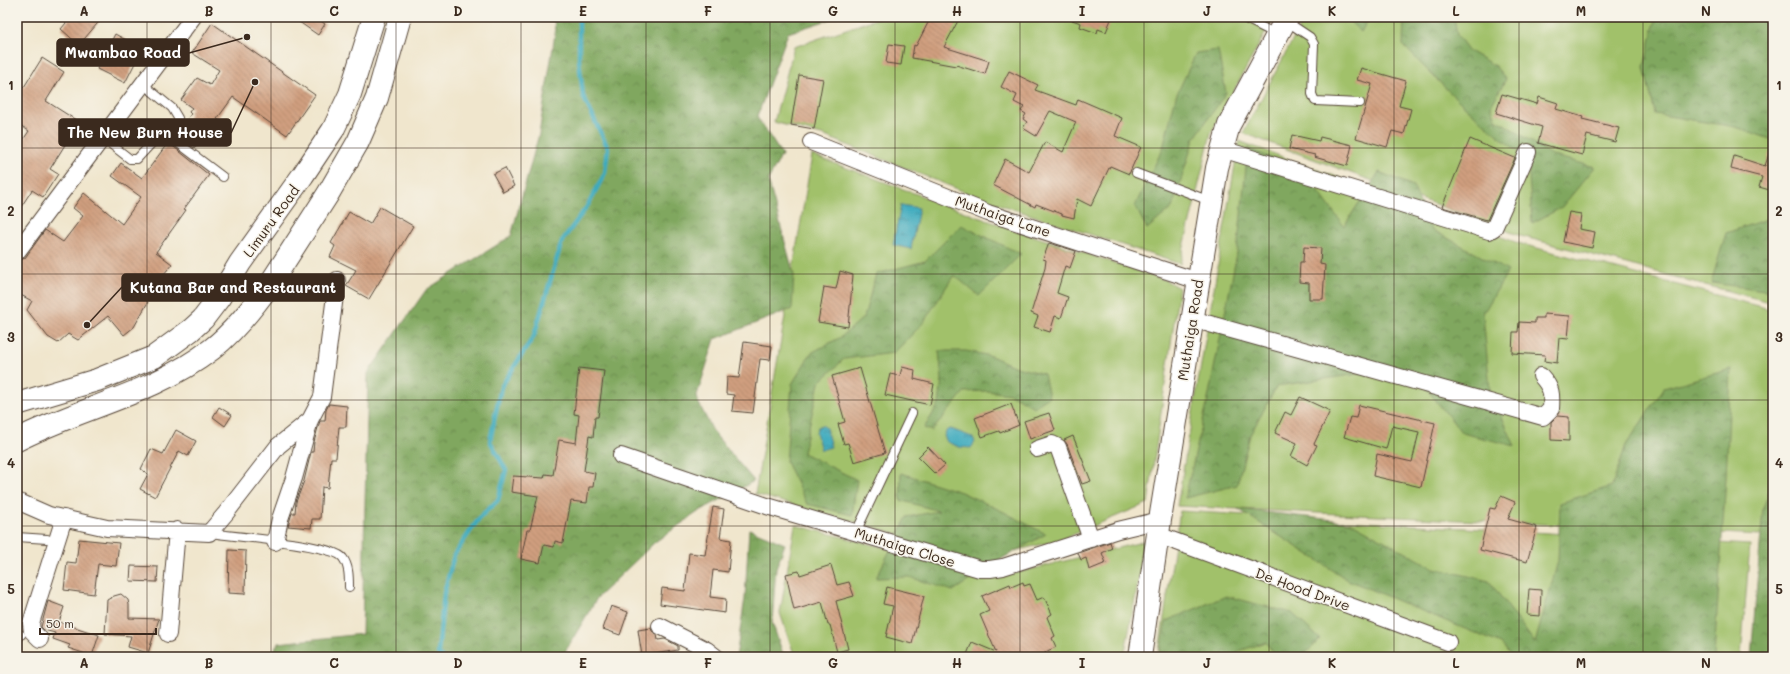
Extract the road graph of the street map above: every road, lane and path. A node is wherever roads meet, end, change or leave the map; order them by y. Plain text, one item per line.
1 (193, 17) edge
2 (374, 17) edge
3 (400, 17) edge
4 (1242, 17) edge
5 (1283, 24) edge
6 (143, 84) junction
7 (1360, 103) dead end
8 (178, 118) dead end
9 (103, 138) junction
10 (811, 142) dead end
11 (1222, 149) junction
12 (1528, 152) dead end
13 (1136, 173) dead end
14 (223, 177) dead end
15 (1211, 202) junction
16 (17, 252) edge
17 (336, 280) dead end
18 (1198, 281) junction
19 (1192, 319) junction
20 (1541, 376) dead end
21 (19, 403) edge
22 (912, 414) dead end
23 (310, 420) junction
24 (25, 436) edge
25 (1036, 449) dead end
26 (621, 456) dead end
27 (17, 501) edge
28 (64, 518) junction
29 (1159, 528) junction
30 (177, 530) junction
31 (856, 532) junction
32 (208, 533) junction
33 (17, 537) edge
34 (47, 539) dead end
35 (1091, 539) junction
36 (275, 542) junction
37 (349, 587) dead end
38 (660, 626) dead end
39 (168, 634) dead end
40 (40, 639) dead end
41 (1448, 642) dead end
42 (716, 657) edge
43 (1140, 657) edge

1 - 6 street
2 - 21 main road, Limuru Road
3 - 24 main road
4 - 5 lane
5 - 7 lane
5 - 11 main road, Muthaiga Road
6 - 8 lane
6 - 9 street
9 - 14 lane
9 - 16 street
10 - 18 street, Muthaiga Lane
11 - 12 street
11 - 15 main road, Muthaiga Road
13 - 15 lane
15 - 18 main road, Muthaiga Road
17 - 23 street
18 - 19 main road, Muthaiga Road
19 - 20 street
19 - 29 main road, Muthaiga Road
21 - 24 main road
22 - 31 lane
23 - 32 street
23 - 36 street
25 - 35 street
26 - 31 street, Muthaiga Close
27 - 28 street
28 - 30 street
28 - 40 street
29 - 35 street, Muthaiga Close
29 - 41 street, De Hood Drive
29 - 43 main road, Muthaiga Road
30 - 32 street
30 - 39 street
31 - 35 street, Muthaiga Close
32 - 36 lane
33 - 34 lane
36 - 37 lane
38 - 42 street

